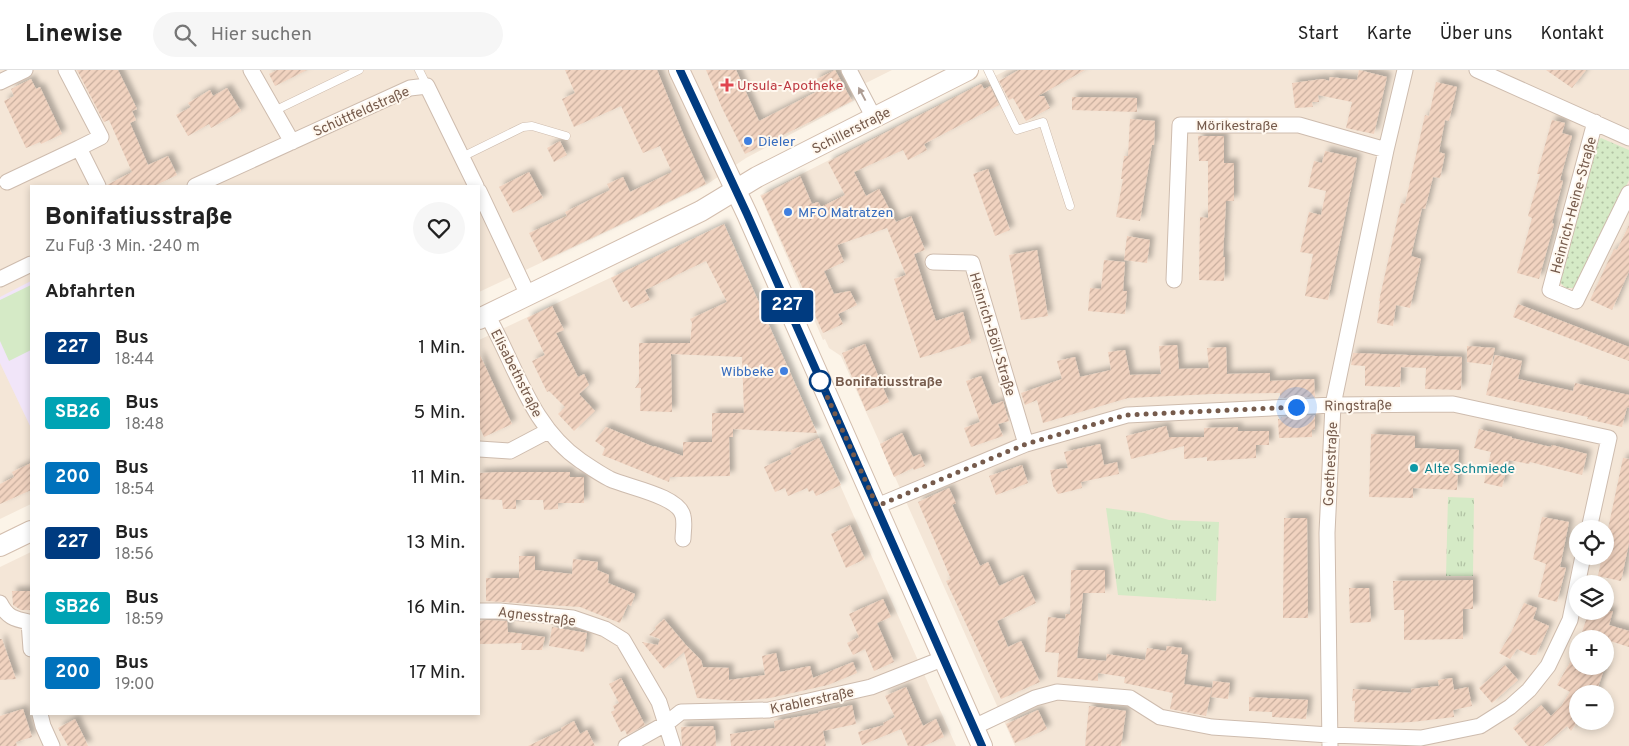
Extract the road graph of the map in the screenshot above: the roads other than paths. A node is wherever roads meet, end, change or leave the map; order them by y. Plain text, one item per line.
1 (25, 70) edge
2 (66, 70) edge
3 (251, 70) edge
4 (359, 70) edge
5 (419, 70) edge
6 (680, 70) edge
7 (850, 70) edge
8 (968, 70) edge
9 (988, 70) edge
10 (1405, 70) edge
11 (1477, 70) edge
12 (0, 82) edge
13 (427, 86) junction
14 (274, 111) junction
15 (874, 118) junction
16 (1595, 122) junction
17 (566, 136) dead end
18 (1629, 138) edge
19 (292, 142) junction
20 (79, 148) junction
21 (1386, 150) junction
22 (462, 157) junction
23 (7, 182) dead end
24 (98, 185) edge
25 (197, 185) edge
26 (476, 185) edge
27 (735, 191) junction
28 (1629, 193) edge
29 (480, 194) edge
30 (1070, 206) dead end
31 (933, 262) dead end
32 (30, 264) edge
33 (0, 279) edge
34 (1174, 280) dead end
35 (528, 295) junction
36 (483, 317) edge
37 (1333, 405) junction
38 (548, 431) junction
39 (1026, 444) junction
40 (480, 449) edge
41 (877, 506) junction
42 (1591, 520) edge
43 (30, 532) edge
44 (683, 539) dead end
45 (0, 546) edge
46 (1581, 565) edge
47 (0, 603) edge
48 (480, 611) edge
49 (30, 622) edge
50 (942, 658) junction
51 (40, 715) edge
52 (667, 723) junction
53 (974, 727) junction
54 (1329, 740) edge
55 (52, 746) edge
56 (626, 746) edge
57 (673, 746) edge
58 (982, 746) edge

1 - 12 street
2 - 20 street
3 - 14 street
4 - 14 lane
5 - 13 lane
6 - 27 main road
15 -> 7 street
8 - 15 main road, Schillerstraße
9 - 30 lane
10 - 21 street, Goethestraße
11 - 16 street, Heinrich-Heine-Straße
13 - 19 street, Schüttfeldstraße
13 - 22 street, Schüttfeldstraße
14 - 19 street
15 - 27 main road, Schillerstraße
16 - 18 street, Heinrich-Heine-Straße
16 - 28 street, Heinrich-Heine-Straße
17 - 22 lane
19 - 25 street, Schüttfeldstraße
20 - 23 street
20 - 24 street
21 - 34 street, Mörikestraße
21 - 37 street, Goethestraße
22 - 26 street, Schüttfeldstraße
27 - 35 main road
27 - 41 main road
29 - 35 street
31 - 39 street, Heinrich-Böll-Straße
32 - 33 street
35 - 36 main road
36 - 38 street, Elisabethstraße
37 - 39 street, Ringstraße
37 - 42 street, Ringstraße
37 - 54 street, Goethestraße
38 - 40 street, Elisabethstraße
38 - 44 street, Elisabethstraße
39 - 41 street, Ringstraße
41 - 50 main road
43 - 45 main road
46 - 54 street
47 - 49 street
48 - 52 street, Agnesstraße
50 - 52 street, Krablerstraße
50 - 53 main road
51 - 55 street
52 - 56 street, Krablerstraße
52 - 57 street, Agnesstraße
53 - 54 street
53 - 58 main road

